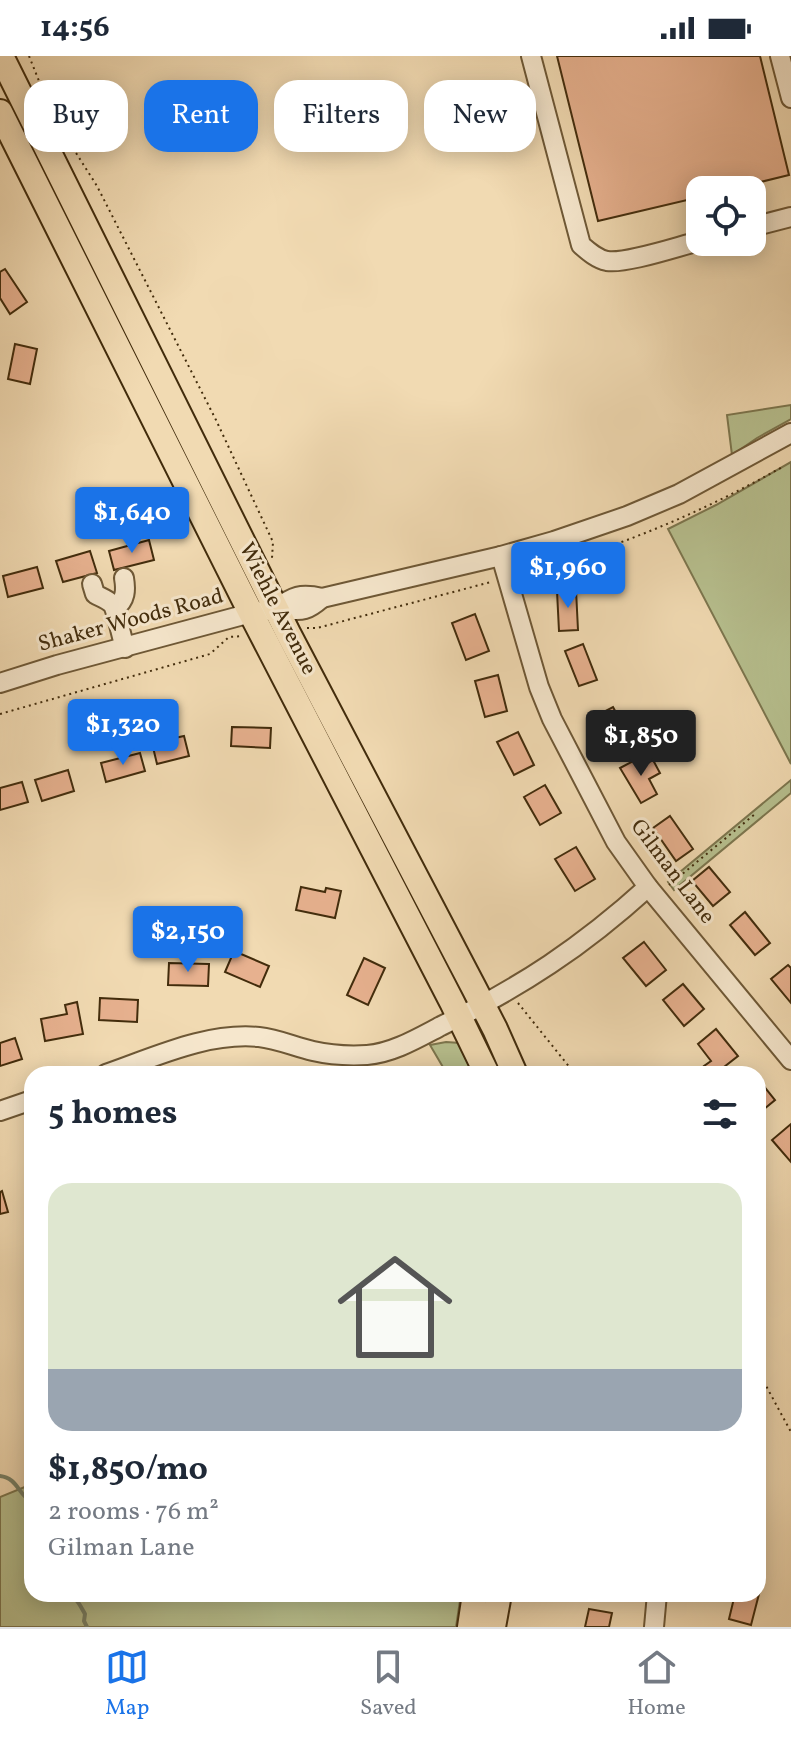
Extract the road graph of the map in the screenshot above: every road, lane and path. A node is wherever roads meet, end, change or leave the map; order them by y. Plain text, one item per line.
1 (1, 56) edge
2 (29, 56) edge
3 (531, 56) edge
4 (780, 56) edge
5 (38, 80) edge
6 (791, 98) edge
7 (0, 112) edge
8 (75, 152) edge
9 (791, 217) edge
10 (766, 223) edge
11 (686, 245) edge
12 (791, 433) edge
13 (784, 466) dead end
14 (501, 556) junction
15 (272, 557) dead end
16 (507, 576) junction
17 (124, 578) dead end
18 (92, 584) dead end
19 (115, 608) junction
20 (287, 610) junction
21 (247, 625) junction
22 (125, 648) junction
23 (0, 683) edge
24 (0, 714) edge
25 (755, 814) dead end
26 (652, 892) junction
27 (516, 1000) dead end
28 (483, 1006) junction
29 (460, 1017) junction
30 (791, 1060) edge
31 (352, 1064) edge
32 (129, 1066) edge
33 (483, 1066) edge
34 (511, 1066) edge
35 (569, 1066) edge
36 (24, 1103) edge
37 (0, 1111) edge
38 (766, 1386) edge
39 (791, 1432) edge
40 (474, 1602) edge
41 (498, 1602) edge
42 (656, 1602) edge
43 (470, 1627) edge
44 (493, 1627) edge
45 (654, 1627) edge

1 - 20 main road, Wiehle Avenue
2 - 5 path
3 - 11 street
4 - 6 street
7 - 21 main road, Wiehle Avenue
8 - 15 path
9 - 10 street
12 - 14 street, Shaker Woods Road
13 - 16 path
14 - 16 street, Gilman Lane
14 - 20 street, Shaker Woods Road
16 - 20 path
16 - 26 street, Gilman Lane
17 - 19 street
18 - 19 street
19 - 22 street
20 - 21 street, Shaker Woods Road
20 - 28 main road, Wiehle Avenue
21 - 22 street, Shaker Woods Road
21 - 24 path
21 - 29 main road, Wiehle Avenue
22 - 23 street, Shaker Woods Road
25 - 26 path
26 - 28 street
26 - 30 street, Gilman Lane
27 - 35 path
28 - 29 street
28 - 34 main road, Wiehle Avenue
29 - 31 street
29 - 33 main road, Wiehle Avenue
31 - 32 street
36 - 37 street
38 - 39 path
40 - 43 main road
41 - 44 main road
42 - 45 street

